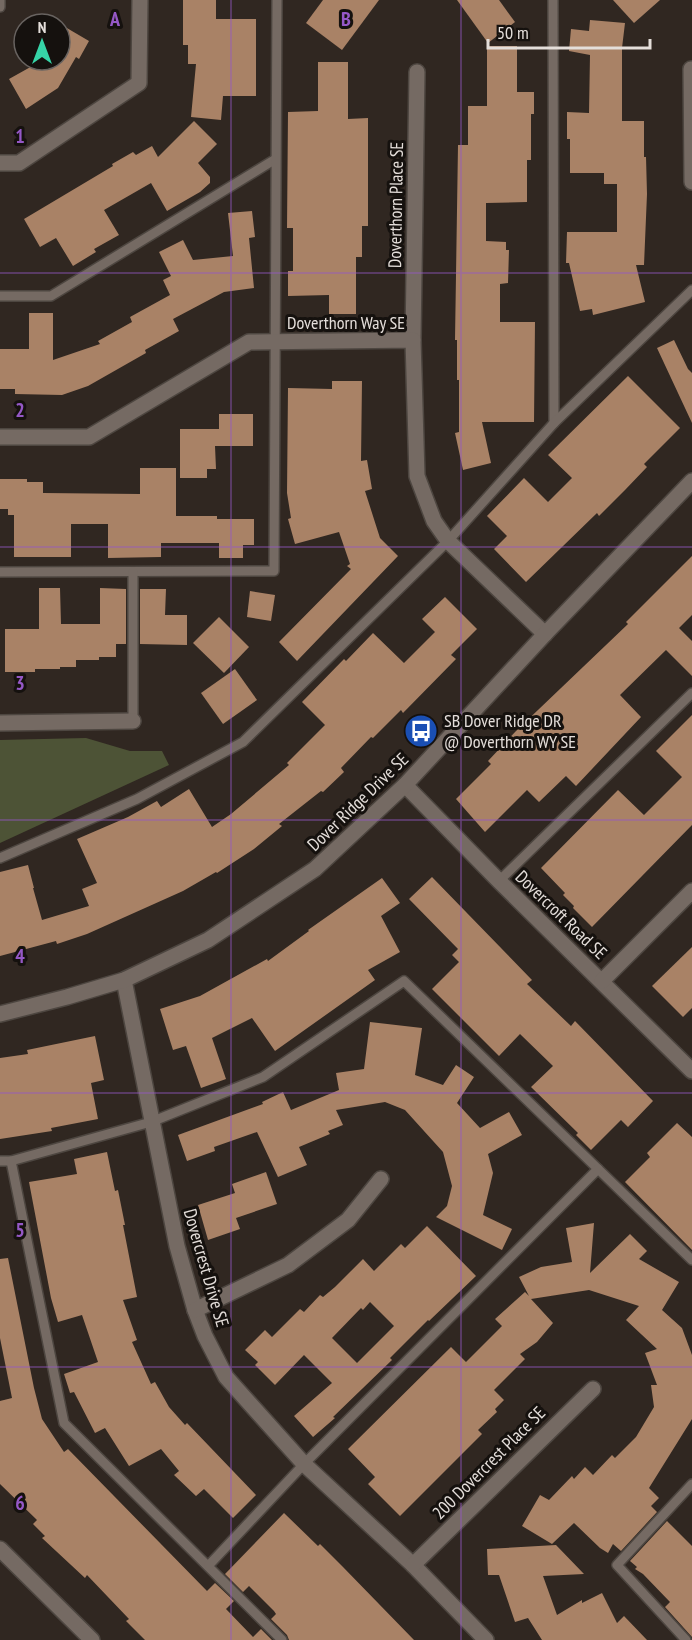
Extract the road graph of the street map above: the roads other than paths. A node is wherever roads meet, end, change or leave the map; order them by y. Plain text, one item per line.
1 (0, 0) edge
2 (140, 0) edge
3 (277, 0) edge
4 (553, 0) edge
5 (0, 7) edge
6 (691, 69) edge
7 (417, 72) dead end
8 (274, 160) junction
9 (0, 163) edge
10 (692, 182) edge
11 (692, 290) edge
12 (0, 296) edge
13 (413, 340) junction
14 (275, 342) junction
15 (554, 423) junction
16 (0, 437) edge
17 (692, 481) edge
18 (448, 541) junction
19 (0, 572) edge
20 (133, 572) junction
21 (545, 634) junction
22 (692, 693) edge
23 (133, 721) joint
24 (0, 723) edge
25 (405, 785) junction
26 (0, 858) edge
27 (499, 881) junction
28 (692, 891) edge
29 (124, 980) junction
30 (602, 981) junction
31 (0, 1014) edge
32 (692, 1071) edge
33 (151, 1122) junction
34 (0, 1161) edge
35 (11, 1161) junction
36 (598, 1169) junction
37 (381, 1179) dead end
38 (692, 1260) edge
39 (195, 1310) junction
40 (593, 1389) dead end
41 (303, 1464) junction
42 (692, 1484) edge
43 (0, 1549) edge
44 (209, 1565) junction
45 (413, 1565) junction
46 (92, 1640) edge
47 (282, 1640) edge
48 (486, 1640) edge
49 (686, 1640) edge

1 - 5 lane
2 - 9 street
3 - 8 lane
4 - 15 lane
6 - 10 street
7 - 13 street, Doverthorn Place SE
8 - 12 lane
8 - 14 lane
11 - 15 lane
13 - 14 street, Doverthorn Way SE
13 - 18 street, Doverthorn Way SE
14 - 16 street, Doverthorn Way SE
14 - 20 lane
15 - 18 lane
17 - 21 street, Dover Ridge Drive SE
18 - 21 street, Doverthorn Way SE
18 - 26 lane
19 - 20 lane
20 - 23 lane
21 - 25 street, Dover Ridge Drive SE
22 - 27 lane
23 - 24 street
25 - 27 street, Dovercroft Road SE
25 - 29 street, Dover Ridge Drive SE
27 - 30 street, Dovercroft Road SE
28 - 30 street
29 - 31 street, Dover Ridge Drive SE
29 - 33 street, Dovercrest Drive SE
30 - 32 street, Dovercroft Road SE
33 - 35 lane
33 - 36 lane
33 - 39 street, Dovercrest Drive SE
34 - 35 lane
35 - 44 lane
36 - 38 lane
36 - 41 lane
37 - 39 street
39 - 41 street, Dovercrest Drive SE
40 - 45 street, 200 Dovercrest Place SE
41 - 44 lane
41 - 45 street, Dovercrest Drive SE
42 - 49 lane
43 - 46 street
44 - 47 lane
45 - 48 street, Dovercrest Drive SE

